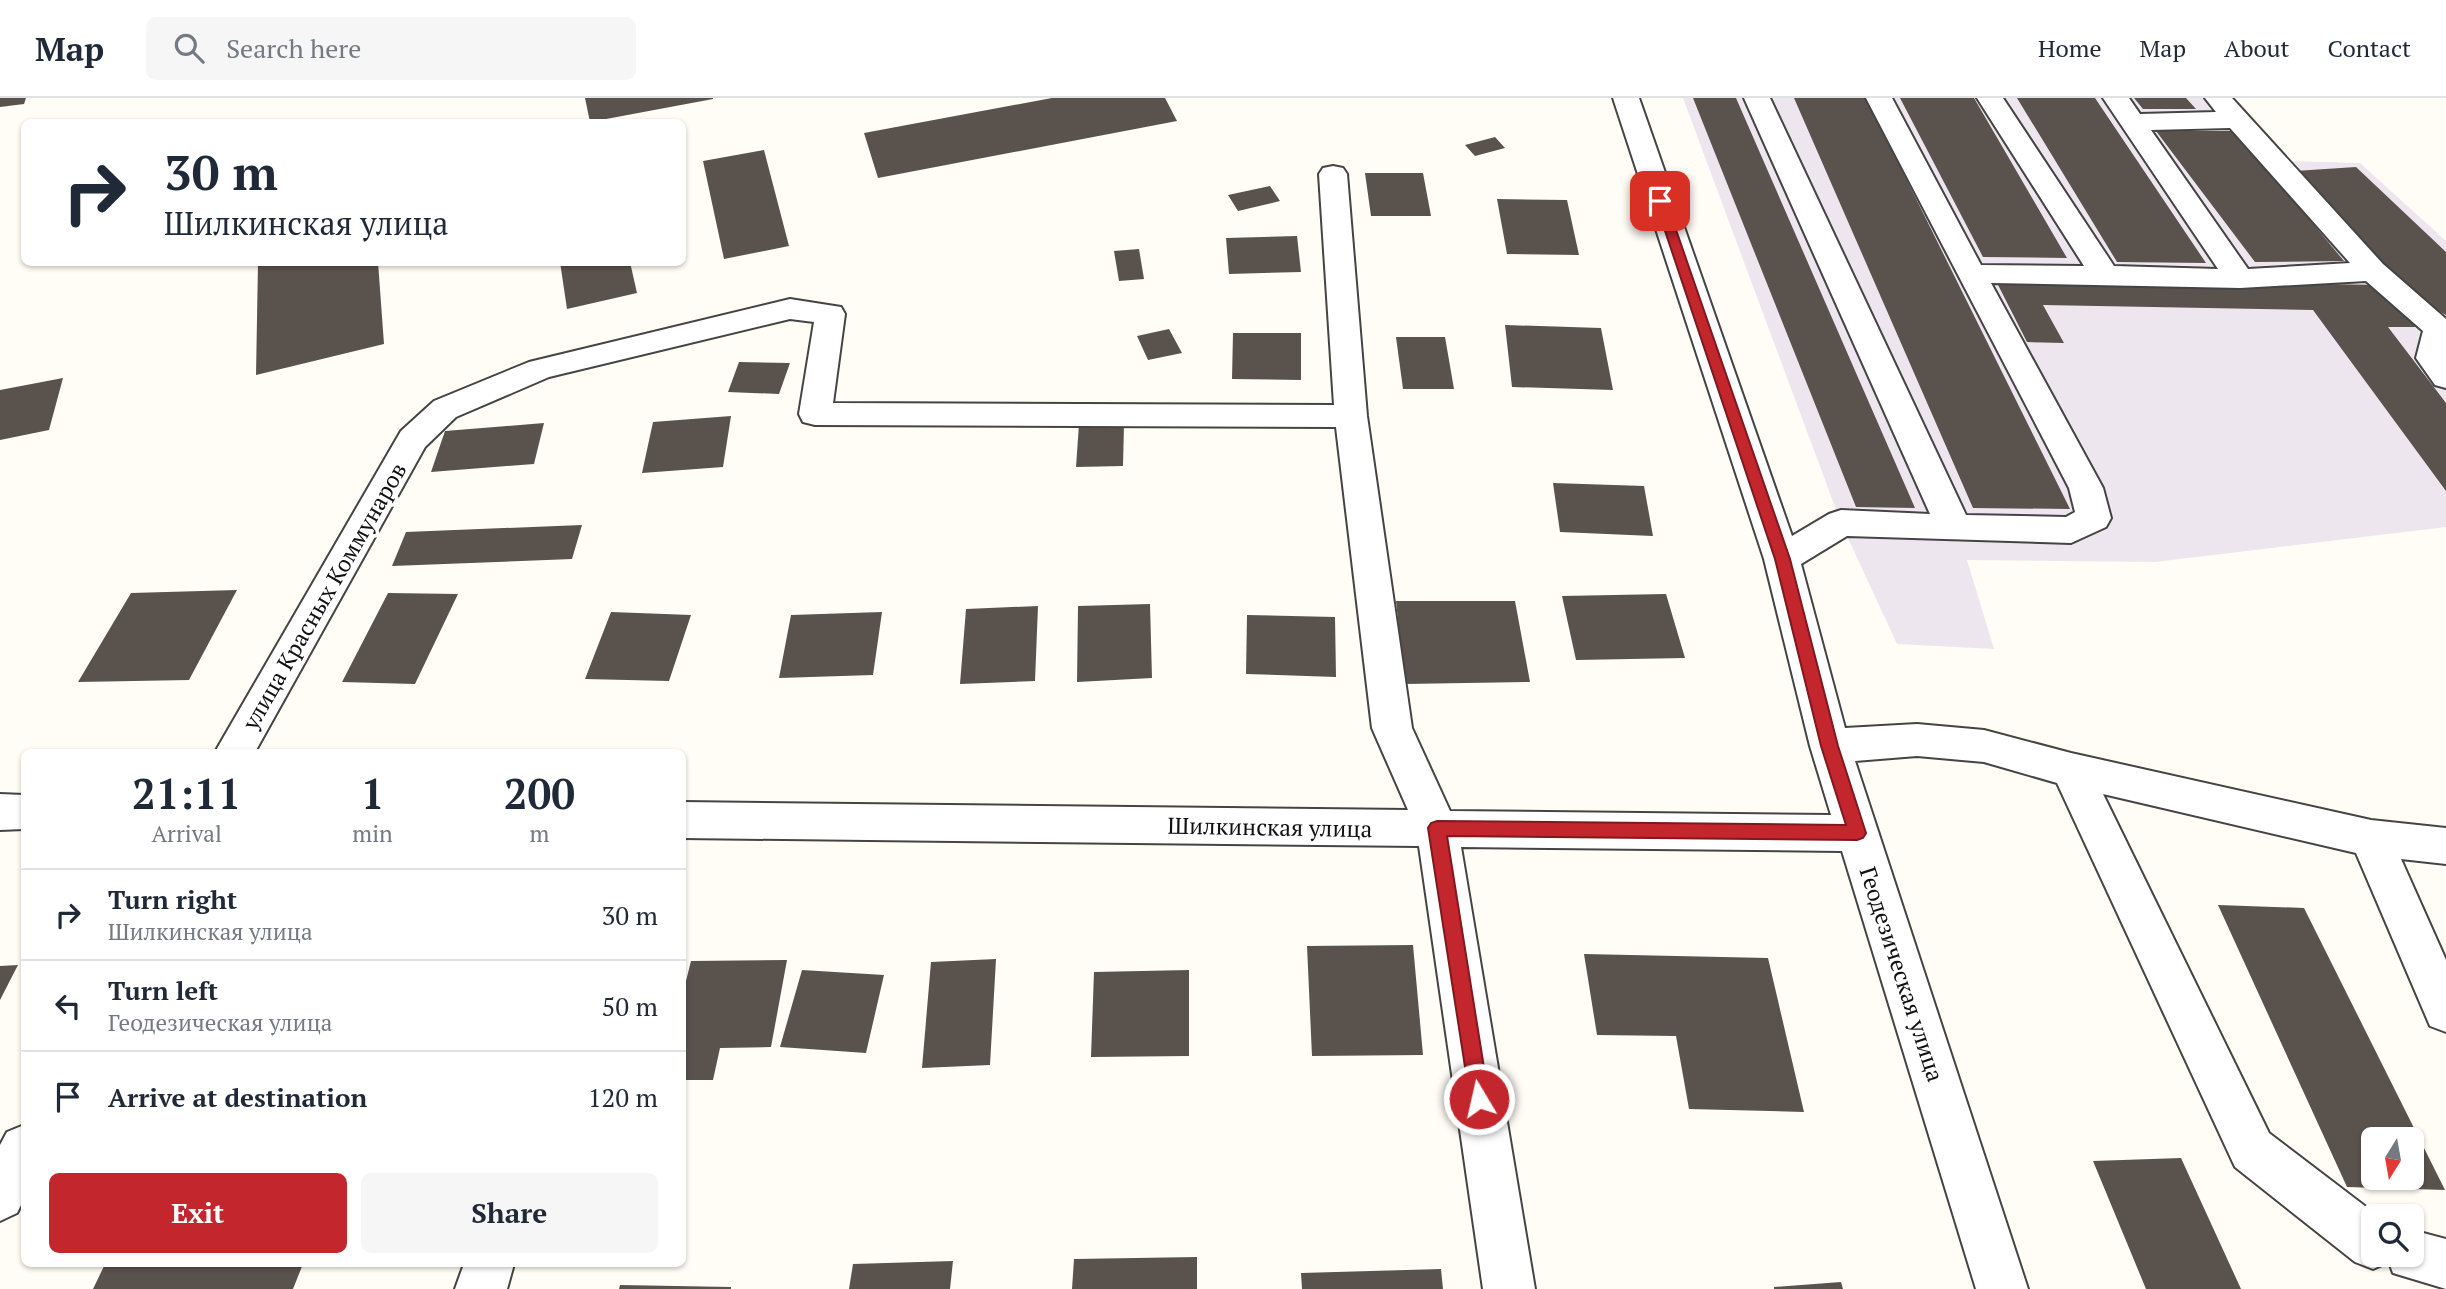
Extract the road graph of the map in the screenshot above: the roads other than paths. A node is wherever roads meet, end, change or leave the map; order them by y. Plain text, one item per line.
1 (1626, 98) edge
2 (1756, 98) edge
3 (1879, 98) edge
4 (1990, 98) edge
5 (2116, 98) edge
6 (2218, 98) edge
7 (2237, 120) junction
8 (2133, 122) junction
9 (1333, 174) dead end
10 (2373, 271) junction
11 (1971, 274) junction
12 (2105, 275) junction
13 (2241, 279) junction
14 (2443, 330) edge
15 (2446, 377) edge
16 (1350, 416) junction
17 (1954, 528) junction
18 (1782, 559) junction
19 (1830, 746) junction
20 (237, 749) edge
21 (2071, 770) junction
22 (0, 812) edge
23 (21, 813) edge
24 (686, 820) edge
25 (1437, 828) junction
26 (1857, 833) junction
27 (2371, 838) junction
28 (2446, 846) edge
29 (2446, 1011) edge
30 (21, 1155) edge
31 (0, 1196) edge
32 (2361, 1235) edge
33 (2424, 1258) edge
34 (2446, 1264) edge
35 (488, 1267) edge
36 (481, 1289) edge
37 (1509, 1289) edge
38 (2002, 1289) edge

1 - 18 street, Геодезическая улица
2 - 17 street
3 - 11 street
4 - 12 street
5 - 8 street
6 - 7 street
7 - 8 street
7 - 10 street
8 - 13 street
9 - 16 street
10 - 13 street
10 - 14 street
11 - 12 street
11 - 17 street
12 - 13 street
14 - 15 street
16 - 20 street, улица Красных Коммунаров
16 - 25 street
17 - 18 street
18 - 19 street, Геодезическая улица
19 - 21 street
19 - 26 street, Геодезическая улица
21 - 27 street
21 - 32 street
22 - 23 street
24 - 25 street, Шилкинская улица
25 - 26 street, Шилкинская улица
25 - 37 street
26 - 38 street, Геодезическая улица
27 - 28 street
27 - 29 street
30 - 31 street
33 - 34 street
35 - 36 street

